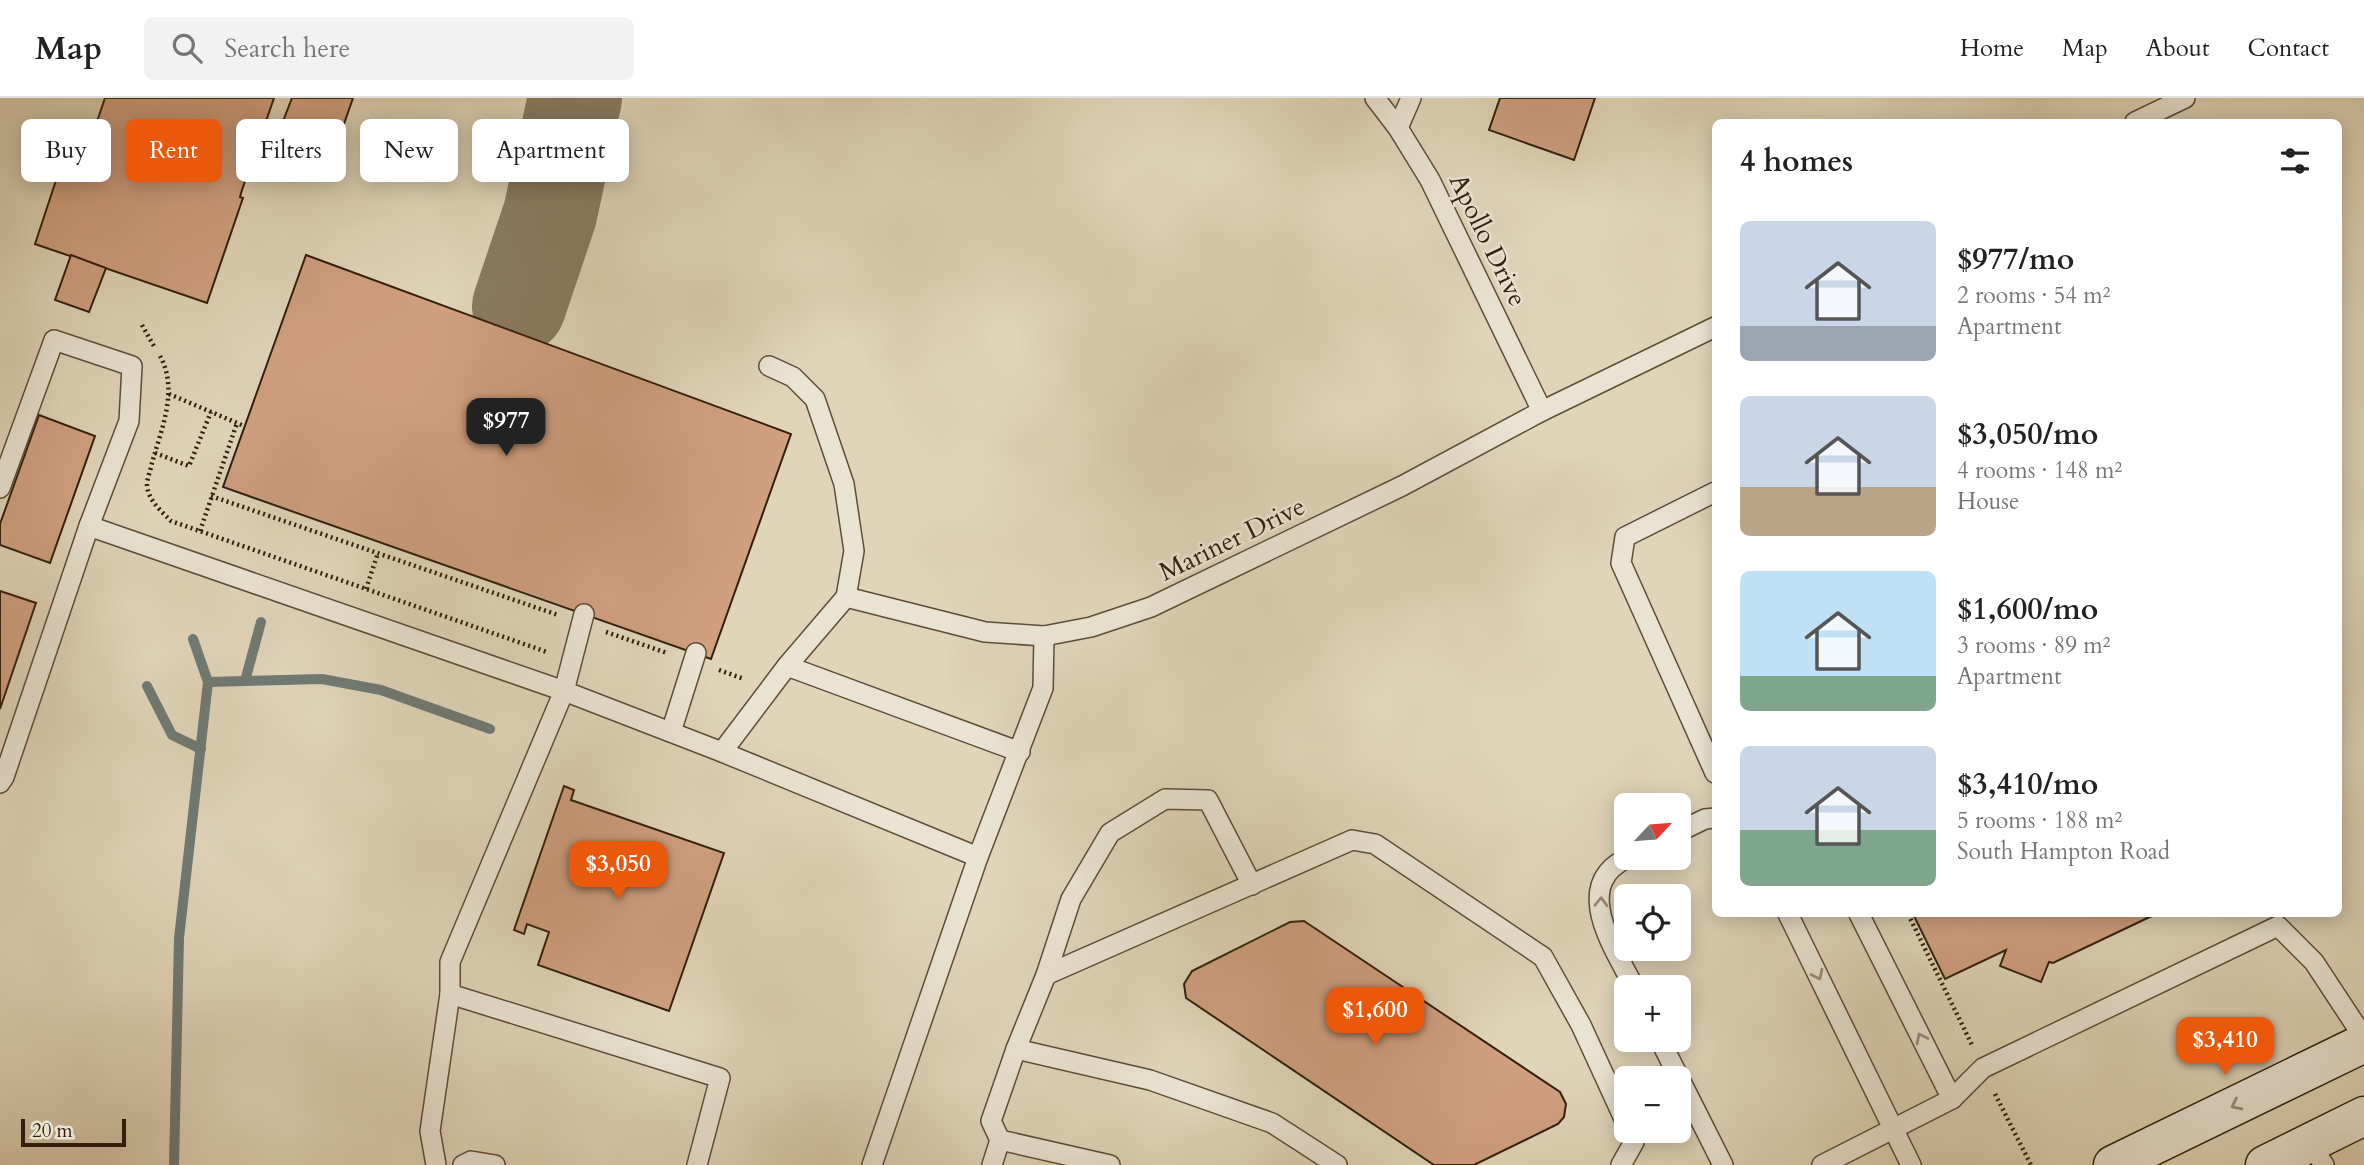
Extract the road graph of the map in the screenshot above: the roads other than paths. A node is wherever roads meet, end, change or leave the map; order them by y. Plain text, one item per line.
1 (1375, 98) edge
2 (1410, 98) edge
3 (2185, 98) edge
4 (2140, 119) edge
5 (1398, 128) junction
6 (1712, 328) edge
7 (769, 366) dead end
8 (1542, 411) junction
9 (0, 488) edge
10 (1712, 494) edge
11 (89, 526) junction
12 (846, 597) junction
13 (583, 619) road end
14 (1044, 636) junction
15 (694, 657) road end
16 (787, 666) junction
17 (564, 691) junction
18 (671, 732) junction
19 (722, 752) junction
20 (1020, 752) junction
21 (1712, 766) edge
22 (0, 783) edge
23 (1712, 818) edge
24 (1691, 826) edge
25 (978, 856) junction
26 (1614, 868) edge
27 (1252, 885) junction
28 (1789, 917) edge
29 (1861, 917) edge
30 (2275, 920) edge
31 (1046, 975) junction
32 (1628, 975) edge
33 (450, 994) junction
34 (2364, 1040) edge
35 (1016, 1049) junction
36 (1666, 1052) edge
37 (1614, 1097) edge
38 (1952, 1099) junction
39 (2364, 1116) edge
40 (1894, 1129) junction
41 (1000, 1140) junction
42 (1633, 1143) edge
43 (2317, 1154) edge
44 (436, 1165) edge
45 (463, 1165) edge
46 (495, 1165) edge
47 (697, 1165) edge
48 (872, 1165) edge
49 (992, 1165) edge
50 (1110, 1165) edge
51 (1337, 1165) edge
52 (1621, 1165) edge
53 (1723, 1165) edge
54 (1822, 1165) edge
55 (1911, 1165) edge
56 (2113, 1165) edge
57 (2265, 1165) edge

1 - 5 lane, Apollo Drive
2 - 5 lane
3 - 4 lane
5 - 8 lane, Apollo Drive
6 - 8 lane, Mariner Drive
7 - 12 lane
8 - 14 lane, Mariner Drive
9 - 11 lane
10 - 21 lane
11 - 17 lane
11 - 22 lane
12 - 14 lane, Mariner Drive
12 - 16 lane
13 - 17 lane
14 - 20 lane
15 - 18 lane
16 - 19 lane
16 - 20 lane
17 - 18 lane
17 - 33 lane
18 - 19 lane
19 - 25 lane
20 - 25 lane
23 - 24 lane
25 - 48 lane
32 -> 26 lane
27 - 31 lane
27 - 31 lane
27 - 37 lane
28 -> 40 lane
38 -> 29 lane
30 - 34 lane
30 - 38 lane
31 - 35 lane
33 - 44 lane
33 - 47 lane
34 -> 56 main road
35 - 41 lane
35 - 51 lane
36 - 53 lane
38 - 40 lane
39 - 43 main road
40 - 54 lane
40 - 55 lane
41 - 49 lane
41 - 50 lane
42 - 52 lane
43 - 57 main road
45 - 46 lane

